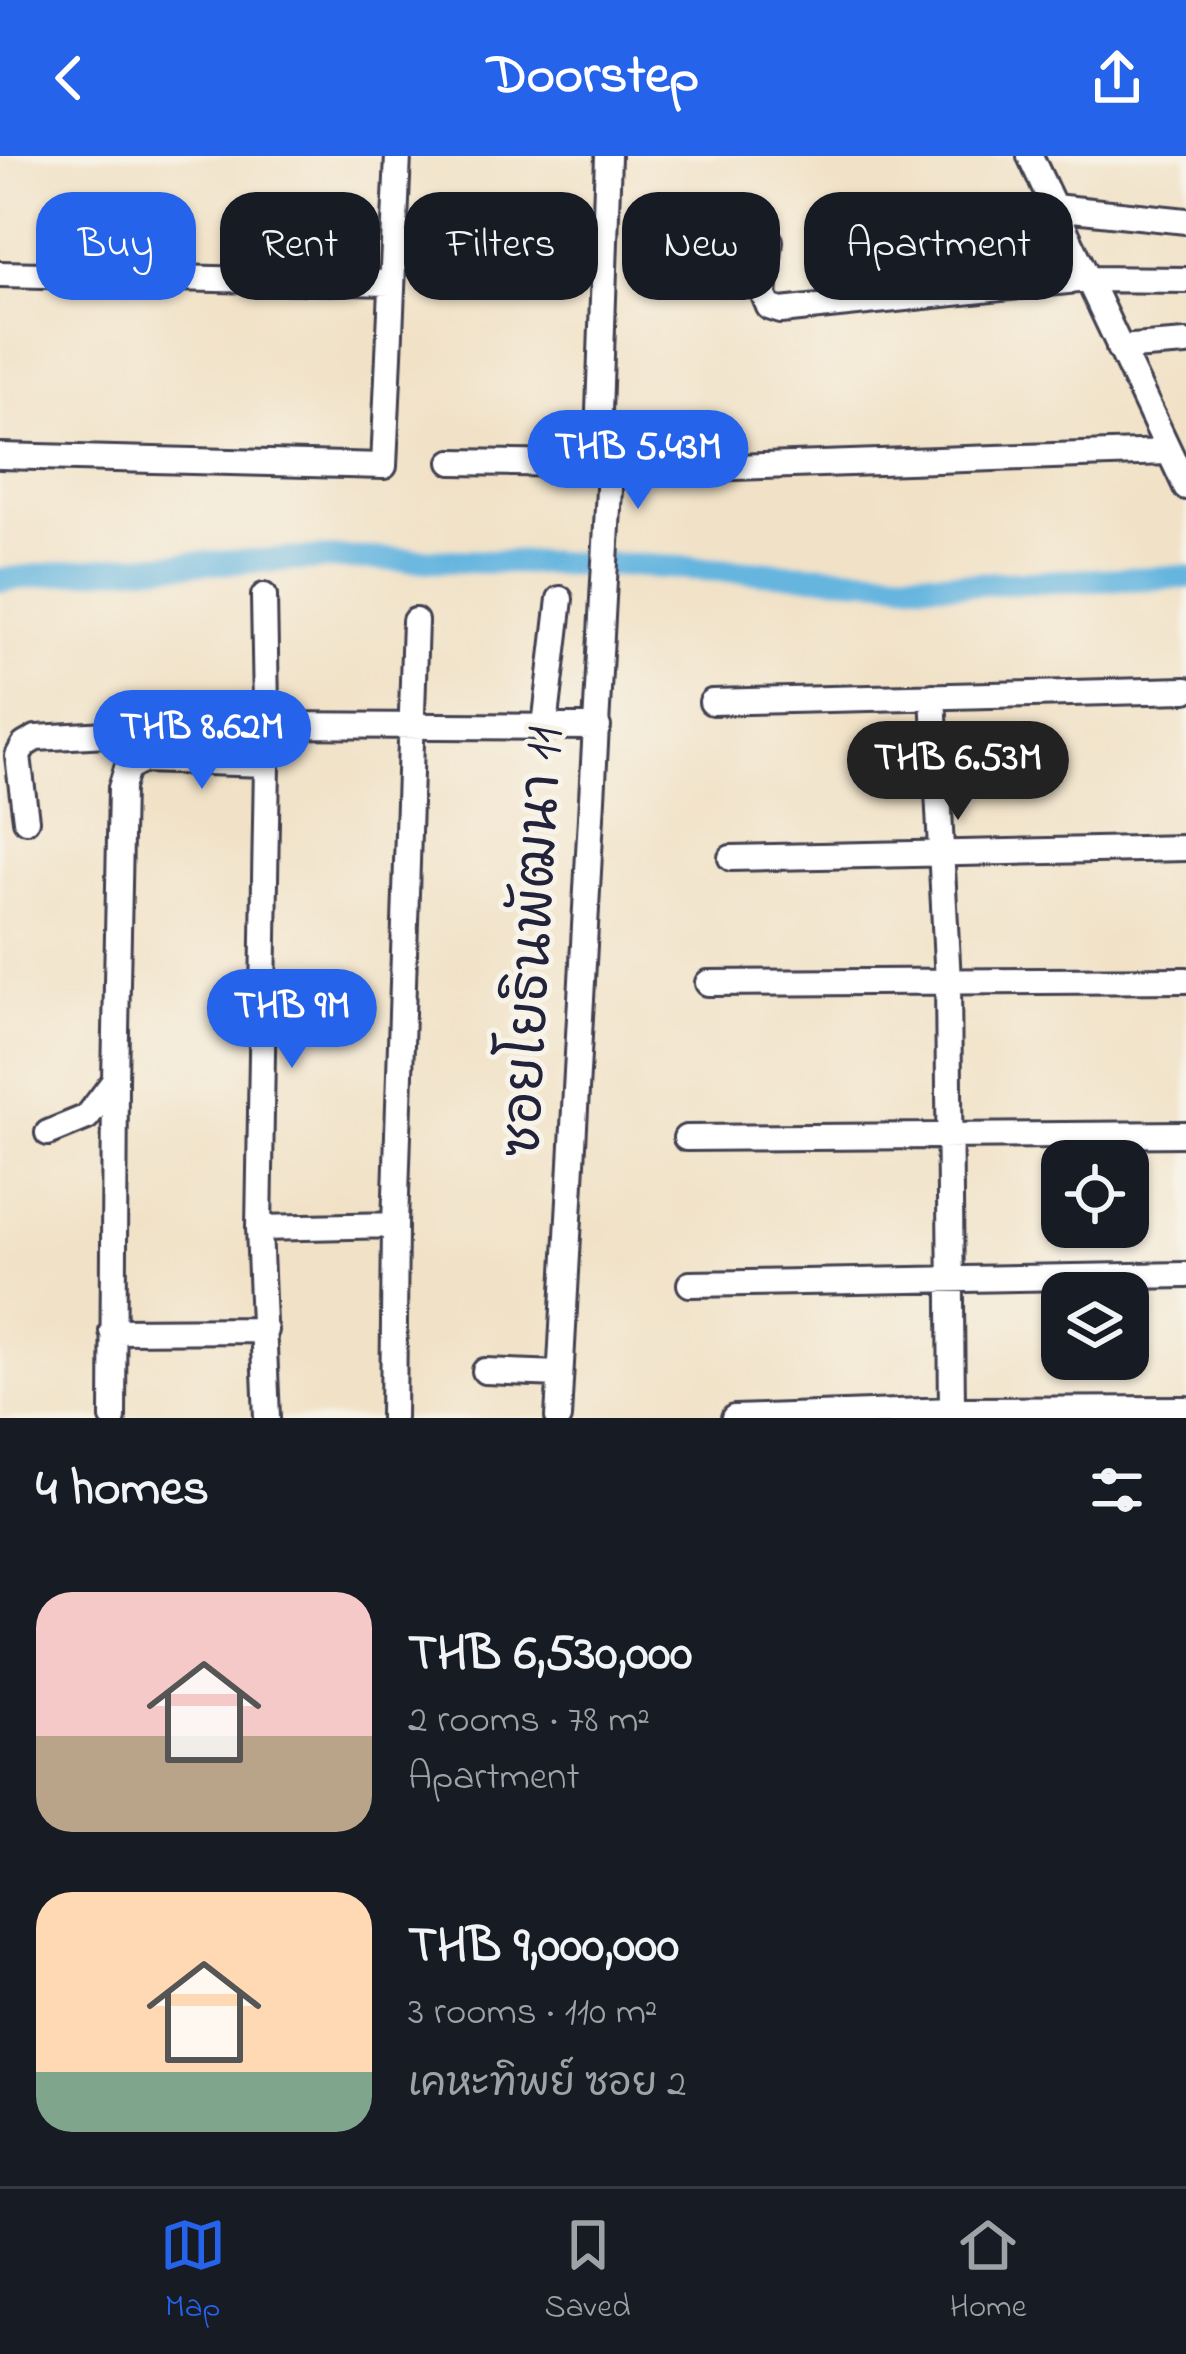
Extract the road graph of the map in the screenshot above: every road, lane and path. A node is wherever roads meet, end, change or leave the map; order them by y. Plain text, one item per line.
1 (398, 156) edge
2 (608, 156) edge
3 (1030, 156) edge
4 (1047, 192) edge
5 (1073, 209) edge
6 (1186, 221) edge
7 (1073, 248) edge
8 (0, 274) edge
9 (1087, 279) junction
10 (1186, 280) edge
11 (390, 283) junction
12 (766, 300) edge
13 (1186, 344) edge
14 (1119, 348) junction
15 (0, 456) edge
16 (452, 462) dead end
17 (1179, 469) edge
18 (604, 470) junction
19 (264, 596) dead end
20 (560, 599) dead end
21 (415, 621) dead end
22 (1186, 690) edge
23 (933, 696) junction
24 (712, 702) dead end
25 (267, 725) junction
26 (413, 725) junction
27 (545, 726) junction
28 (598, 727) junction
29 (267, 764) junction
30 (26, 820) dead end
31 (1186, 848) edge
32 (942, 853) junction
33 (731, 858) dead end
34 (1186, 980) edge
35 (948, 982) junction
36 (708, 983) dead end
37 (115, 1080) junction
38 (48, 1133) dead end
39 (1186, 1134) edge
40 (948, 1137) junction
41 (686, 1138) dead end
42 (395, 1225) junction
43 (259, 1228) junction
44 (1186, 1275) edge
45 (949, 1281) junction
46 (690, 1284) dead end
47 (265, 1330) junction
48 (112, 1331) junction
49 (485, 1371) dead end
50 (560, 1374) junction
51 (1186, 1408) edge
52 (952, 1410) junction
53 (113, 1418) edge
54 (267, 1418) edge
55 (393, 1418) edge
56 (558, 1418) edge
57 (734, 1418) edge

1 - 11 street
2 - 18 street, ซอยโยธินพัฒนา 11
3 - 4 street
5 - 6 street
7 - 9 street
8 - 11 street
9 - 10 street
9 - 12 street
9 - 14 street
11 - 15 street
13 - 14 street
14 - 17 street
16 - 18 street
17 - 18 street
18 - 28 street, ซอยโยธินพัฒนา 11
19 - 25 street
20 - 27 street
21 - 26 street
22 - 23 street
23 - 24 street
23 - 32 street
25 - 26 street
25 - 29 street
25 - 30 street
26 - 27 street
26 - 42 street
27 - 28 street
28 - 50 street, ซอยโยธินพัฒนา 11
29 - 37 street
29 - 43 street
31 - 32 street
32 - 33 street
32 - 35 street
34 - 35 street
35 - 36 street
35 - 40 street
37 - 38 street
37 - 48 street
39 - 40 street
40 - 41 street
40 - 45 street
42 - 43 street
42 - 55 street
43 - 47 street
44 - 45 street
45 - 46 street
45 - 52 street
47 - 48 street
47 - 54 street
48 - 53 street
49 - 50 street
50 - 56 street, ซอยโยธินพัฒนา 11
51 - 52 street
52 - 57 street

